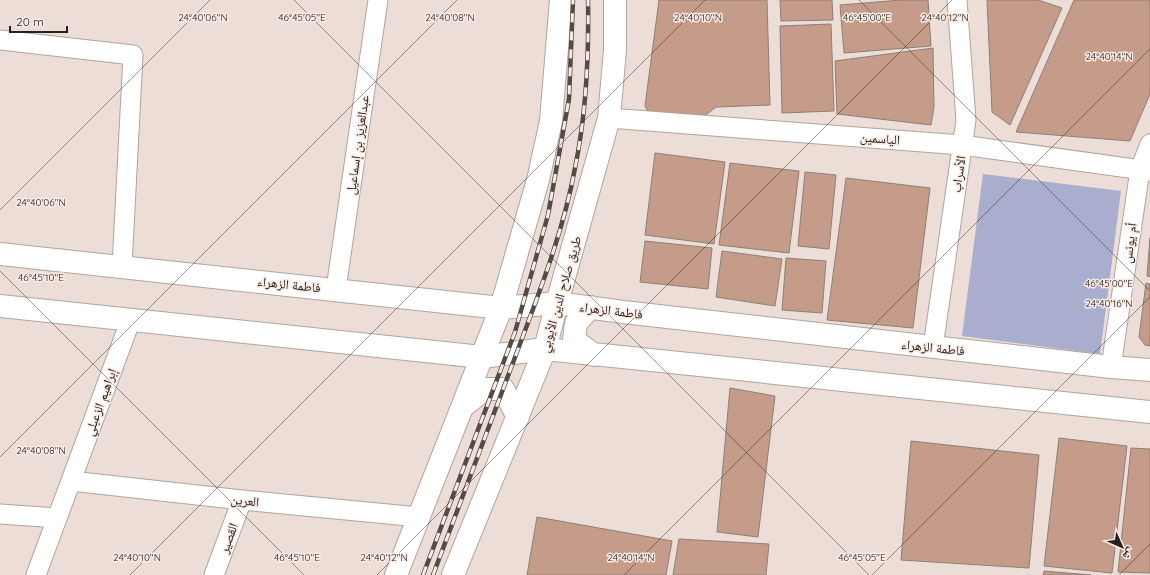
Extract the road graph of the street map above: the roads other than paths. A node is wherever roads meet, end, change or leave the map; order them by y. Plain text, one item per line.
1 (378, 0) edge
2 (561, 0) edge
3 (615, 0) edge
4 (957, 0) edge
5 (0, 40) edge
6 (609, 118) junction
7 (1150, 144) edge
8 (962, 145) junction
9 (1145, 170) edge
10 (0, 254) edge
11 (122, 267) junction
12 (336, 289) junction
13 (557, 303) junction
14 (0, 306) edge
15 (591, 307) junction
16 (502, 308) junction
17 (131, 319) junction
18 (934, 347) junction
19 (545, 350) junction
20 (594, 355) junction
21 (482, 357) junction
22 (1112, 367) junction
23 (1150, 370) edge
24 (462, 407) junction
25 (1150, 412) edge
26 (518, 417) junction
27 (71, 481) junction
28 (242, 500) junction
29 (0, 514) edge
30 (419, 517) junction
31 (57, 518) junction
32 (36, 575) edge
33 (214, 575) edge
34 (396, 575) edge
35 (453, 575) edge

1 - 12 street, عبدالعزيز بن إسماعيل
2 - 16 main road
3 - 6 main road, طريق صلاح الدين الأيوبي
4 - 8 street, الأسراب
5 - 11 street
6 - 8 street, الياسمين
6 - 13 main road, طريق صلاح الدين الأيوبي
7 - 9 street, أم يونس
8 - 9 street, الياسمين
8 - 18 street, الأسراب
9 - 22 street, أم يونس
10 - 11 main road, فاطمة الزهراء
11 - 12 main road, فاطمة الزهراء
12 - 16 main road, فاطمة الزهراء
13 - 15 main road, فاطمة الزهراء
13 - 16 main road, فاطمة الزهراء
13 - 19 main road, طريق صلاح الدين الأيوبي
14 - 17 main road
15 - 18 main road, فاطمة الزهراء
15 - 20 main road
16 - 21 main road
17 - 21 main road
17 - 27 street, إبراهيم الزعبلي
18 - 22 main road, فاطمة الزهراء
19 - 20 main road
19 - 21 main road
19 - 26 main road, طريق صلاح الدين الأيوبي
20 - 25 main road
21 - 24 main road
22 - 23 main road, فاطمة الزهراء
24 - 26 main road
24 - 30 main road
26 - 35 main road, طريق صلاح الدين الأيوبي
27 - 28 street, العرين
27 - 31 street, إبراهيم الزعبلي
28 - 30 street, العرين
28 - 33 street, القصير
29 - 31 street
30 - 34 main road
31 - 32 street, إبراهيم الزعبلي

